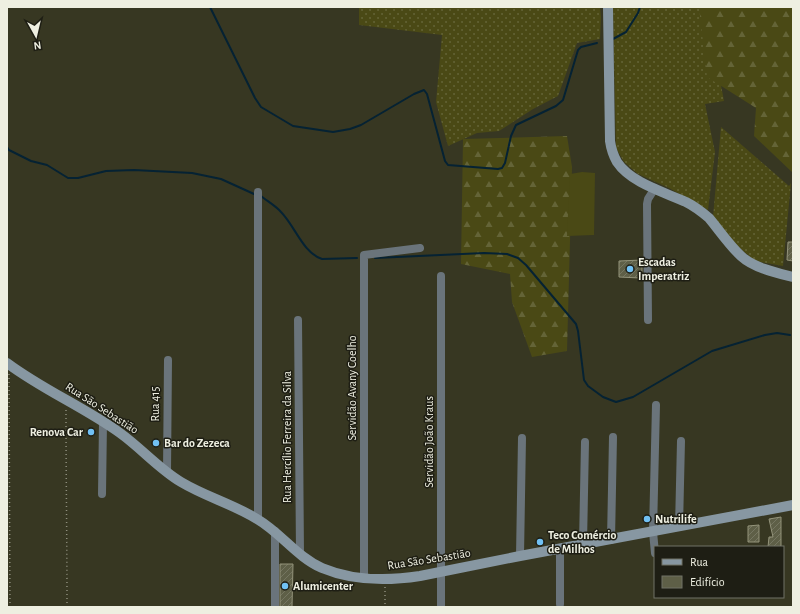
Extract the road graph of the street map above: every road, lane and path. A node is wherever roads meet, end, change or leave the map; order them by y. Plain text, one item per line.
1 (608, 7) edge
2 (655, 188) junction
3 (258, 192) dead end
4 (420, 248) dead end
5 (441, 276) dead end
6 (793, 276) edge
7 (298, 320) dead end
8 (648, 320) dead end
9 (168, 360) dead end
10 (9, 365) edge
11 (66, 400) junction
12 (656, 405) dead end
13 (103, 422) junction
14 (613, 437) dead end
15 (522, 438) dead end
16 (681, 441) dead end
17 (585, 442) dead end
18 (167, 472) junction
19 (102, 494) dead end
20 (793, 506) edge
21 (258, 519) junction
22 (679, 527) junction
23 (275, 531) junction
24 (653, 532) junction
25 (610, 540) junction
26 (583, 544) junction
27 (654, 546) edge
28 (560, 549) junction
29 (300, 553) junction
30 (520, 556) junction
31 (441, 572) junction
32 (364, 578) junction
33 (385, 579) junction
34 (560, 604) dead end
35 (67, 606) dead end
36 (10, 607) edge
37 (275, 607) edge
38 (385, 607) edge
39 (441, 607) edge

1 - 2 main road
2 - 6 main road
2 - 8 street
3 - 21 street
4 - 32 street, Servidão Avany Coelho
5 - 31 street, Servidão João Kraus
7 - 29 street, Rua Hercílio Ferreira da Silva
9 - 18 street, Rua 415
10 - 11 main road, Rua São Sebastião
10 - 36 path
11 - 13 main road, Rua São Sebastião
11 - 35 path
12 - 24 street
13 - 18 main road, Rua São Sebastião
13 - 19 street
14 - 25 street
15 - 30 street
16 - 22 street
17 - 26 street
18 - 21 main road, Rua São Sebastião
20 - 22 main road, Rua São Sebastião
21 - 23 main road, Rua São Sebastião
22 - 24 main road, Rua São Sebastião
23 - 29 main road, Rua São Sebastião
23 - 37 street
24 - 25 main road, Rua São Sebastião
24 - 27 street
25 - 26 main road, Rua São Sebastião
26 - 28 main road, Rua São Sebastião
28 - 30 main road, Rua São Sebastião
28 - 34 street
29 - 32 main road, Rua São Sebastião
30 - 31 main road, Rua São Sebastião
31 - 33 main road, Rua São Sebastião
31 - 39 street, Servidão João Kraus
32 - 33 main road, Rua São Sebastião
33 - 38 path

